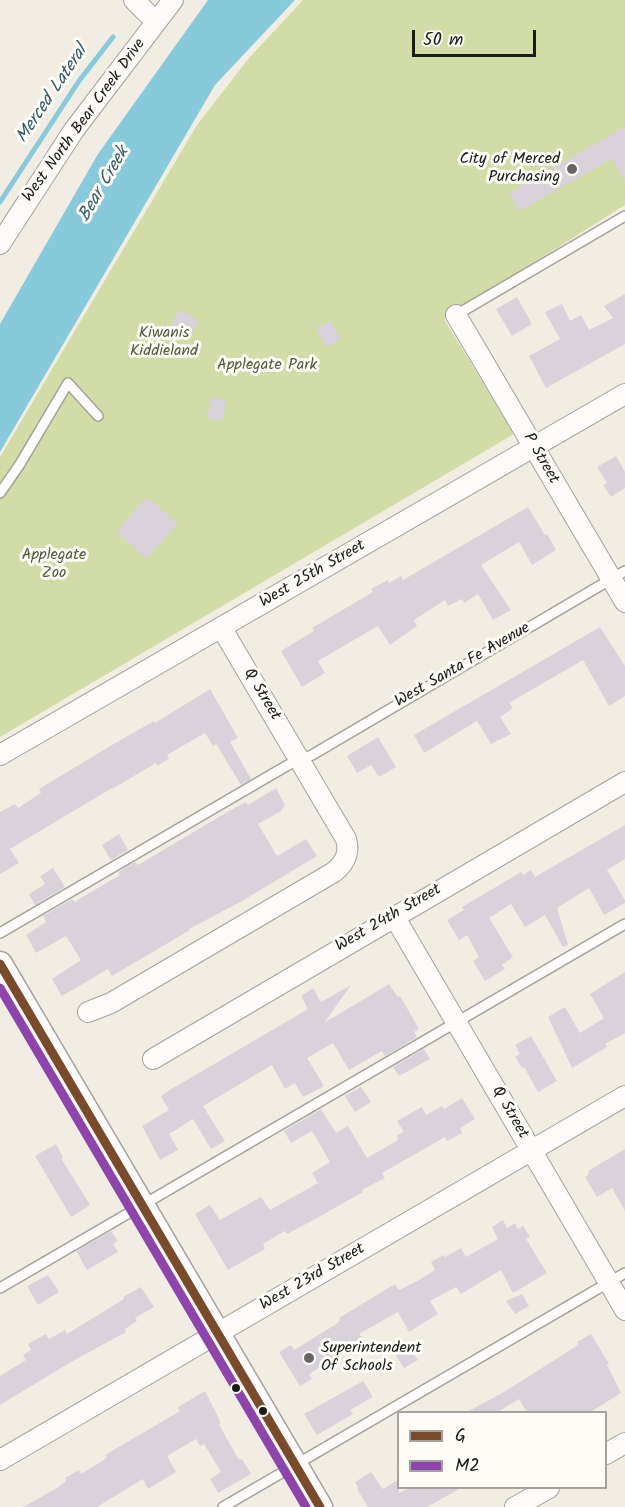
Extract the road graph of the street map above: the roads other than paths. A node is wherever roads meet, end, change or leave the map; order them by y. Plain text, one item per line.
1 (134, 0) edge
2 (173, 0) edge
3 (156, 22) junction
4 (625, 216) edge
5 (0, 244) edge
6 (456, 315) joint
7 (625, 394) edge
8 (98, 416) dead end
9 (534, 447) junction
10 (0, 493) edge
11 (618, 575) edge
12 (625, 602) edge
13 (221, 627) junction
14 (0, 755) edge
15 (300, 760) junction
16 (625, 782) edge
17 (394, 916) junction
18 (625, 924) edge
19 (0, 933) edge
20 (0, 964) edge
21 (88, 1012) dead end
22 (456, 1022) junction
23 (153, 1059) dead end
24 (625, 1095) edge
25 (531, 1150) junction
26 (142, 1205) junction
27 (617, 1278) edge
28 (0, 1288) edge
29 (625, 1310) edge
30 (218, 1333) junction
31 (625, 1443) edge
32 (607, 1453) edge
33 (0, 1460) edge
34 (295, 1465) junction
35 (547, 1489) edge
36 (223, 1507) edge
37 (320, 1507) edge
38 (516, 1507) edge

1 - 3 street
2 - 3 street, West North Bear Creek Drive
3 - 5 street, West North Bear Creek Drive
4 - 6 lane
6 - 9 street, P Street
7 - 9 street, West 25th Street
8 - 10 lane
9 - 11 street, P Street
9 - 13 street, West 25th Street
11 - 12 street, P Street
11 - 15 lane, West Santa Fe Avenue
13 - 14 street, West 25th Street
13 - 15 street, Q Street
15 - 19 lane, West Santa Fe Avenue
15 - 21 street, Q Street
16 - 17 street, West 24th Street
17 - 22 street, Q Street
17 - 23 street, West 24th Street
18 - 22 lane
20 - 26 street
22 - 25 street, Q Street
22 - 26 lane
24 - 25 street, West 23rd Street
25 - 27 street, Q Street
25 - 30 street, West 23rd Street
26 - 28 lane
26 - 30 street
27 - 29 street, Q Street
27 - 34 lane
30 - 33 street, West 23rd Street
30 - 34 street
31 - 32 street
34 - 36 lane
34 - 37 street
35 - 38 street

